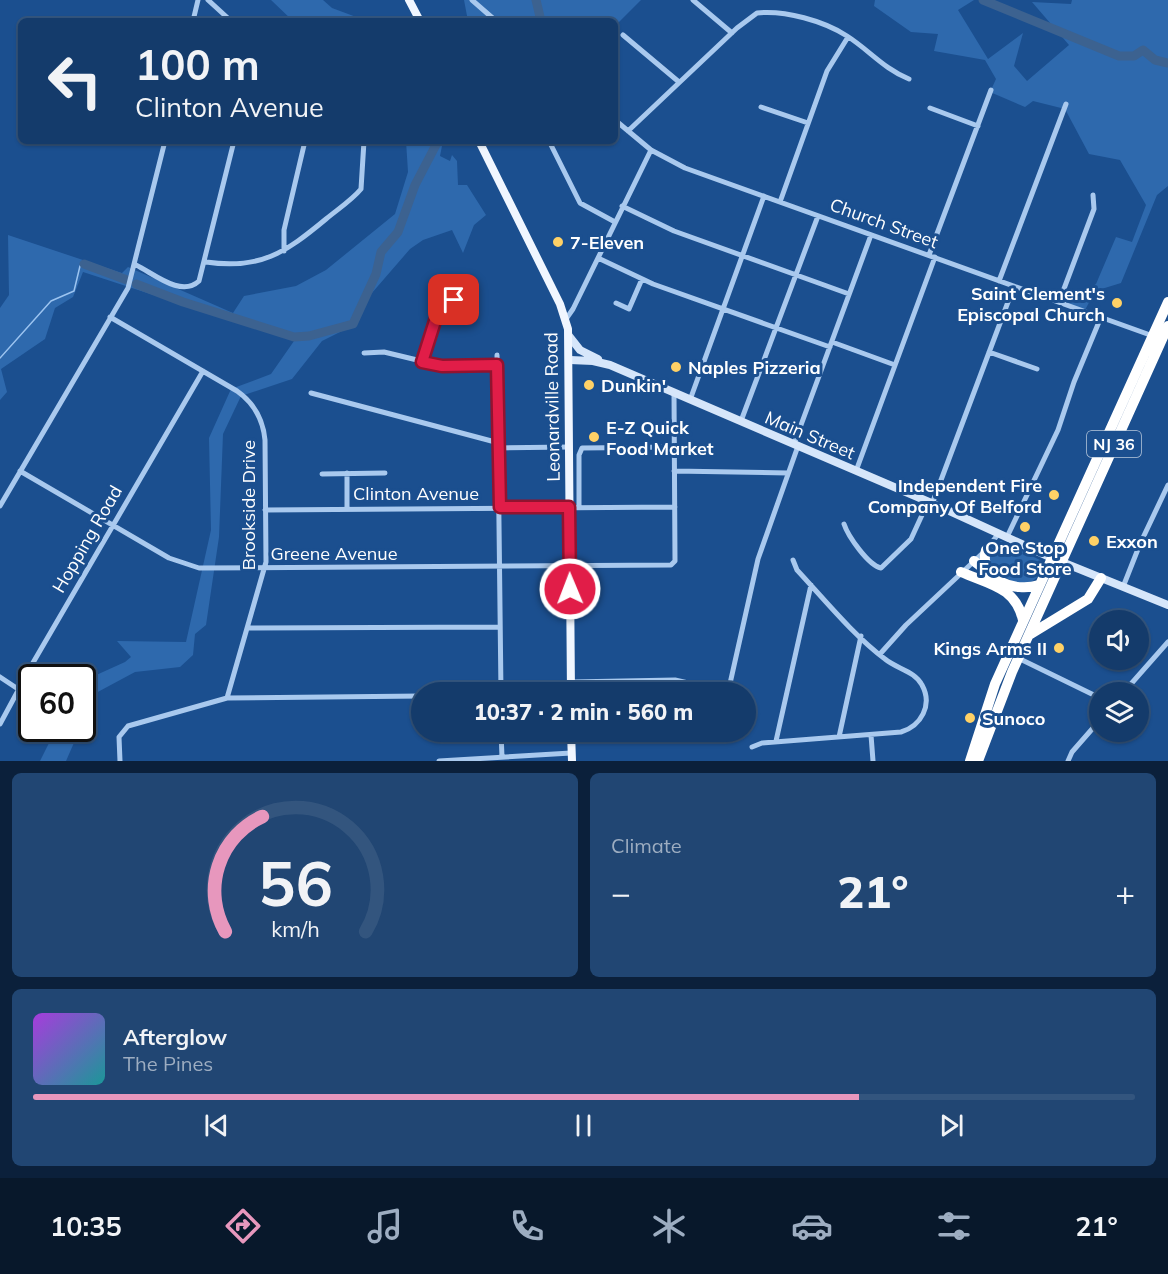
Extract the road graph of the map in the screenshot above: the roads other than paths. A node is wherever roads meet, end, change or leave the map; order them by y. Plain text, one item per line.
1 (198, 0) edge
2 (208, 0) edge
3 (409, 0) edge
4 (471, 0) edge
5 (693, 0) edge
6 (194, 18) edge
7 (228, 18) edge
8 (418, 18) edge
9 (492, 18) edge
10 (732, 33) junction
11 (624, 35) dead end
12 (848, 37) junction
13 (909, 79) dead end
14 (679, 82) junction
15 (991, 90) dead end
16 (1066, 104) dead end
17 (761, 107) dead end
18 (930, 108) dead end
19 (618, 123) edge
20 (808, 123) junction
21 (978, 126) junction
22 (628, 131) junction
23 (164, 144) edge
24 (233, 144) edge
25 (304, 144) edge
26 (364, 144) edge
27 (480, 144) edge
28 (550, 144) edge
29 (651, 150) junction
30 (1093, 195) dead end
31 (764, 196) junction
32 (780, 202) junction
33 (622, 206) junction
34 (818, 216) junction
35 (615, 222) junction
36 (872, 235) junction
37 (284, 251) junction
38 (741, 256) junction
39 (932, 256) junction
40 (598, 258) junction
41 (206, 262) junction
42 (136, 265) junction
43 (795, 275) junction
44 (642, 279) junction
45 (999, 281) junction
46 (1014, 286) junction
47 (461, 291) dead end
48 (849, 294) junction
49 (1059, 302) junction
50 (1168, 302) edge
51 (616, 303) dead end
52 (722, 309) junction
53 (110, 317) junction
54 (1101, 317) junction
55 (566, 319) junction
56 (1168, 326) edge
57 (777, 328) junction
58 (569, 336) junction
59 (1161, 338) edge
60 (831, 345) junction
61 (989, 352) junction
62 (364, 354) dead end
63 (497, 355) dead end
64 (570, 360) junction
65 (422, 362) junction
66 (497, 365) junction
67 (610, 365) junction
68 (895, 365) junction
69 (1037, 369) dead end
70 (203, 371) junction
71 (312, 393) dead end
72 (674, 393) junction
73 (690, 400) junction
74 (741, 421) junction
75 (796, 445) junction
76 (499, 446) junction
77 (569, 447) junction
78 (674, 447) junction
79 (20, 471) junction
80 (674, 471) junction
81 (856, 471) junction
82 (347, 473) junction
83 (385, 473) dead end
84 (788, 473) junction
85 (322, 474) dead end
86 (1168, 485) edge
87 (930, 503) junction
88 (0, 506) edge
89 (579, 506) junction
90 (500, 507) junction
91 (569, 507) junction
92 (675, 507) junction
93 (347, 509) junction
94 (265, 510) junction
95 (844, 524) dead end
96 (113, 525) junction
97 (1003, 535) junction
98 (986, 550) junction
99 (793, 560) dead end
100 (1057, 560) junction
101 (974, 561) junction
102 (570, 566) junction
103 (501, 567) junction
104 (265, 569) junction
105 (962, 572) junction
106 (988, 572) junction
107 (1101, 578) junction
108 (811, 585) junction
109 (1038, 585) junction
110 (1123, 587) junction
111 (1168, 603) edge
112 (1023, 620) junction
113 (500, 627) junction
114 (247, 628) junction
115 (861, 636) junction
116 (1029, 636) junction
117 (1168, 642) edge
118 (880, 654) junction
119 (1018, 658) junction
120 (32, 664) edge
121 (0, 677) edge
122 (501, 682) edge
123 (571, 682) joint
124 (684, 682) edge
125 (730, 682) edge
126 (1133, 682) edge
127 (18, 689) joint
128 (1089, 693) edge
129 (411, 696) edge
130 (227, 698) junction
131 (0, 724) edge
132 (1089, 733) edge
133 (871, 735) junction
134 (839, 737) junction
135 (776, 741) junction
136 (501, 742) edge
137 (571, 742) edge
138 (752, 747) dead end
139 (501, 757) junction
140 (572, 757) edge
141 (120, 761) edge
142 (439, 761) edge
143 (873, 761) edge
144 (970, 761) edge
145 (978, 761) edge
146 (1068, 761) edge

1 - 6 street
2 - 7 street
3 - 8 main road
4 - 9 street
5 - 10 street
10 - 12 street
10 - 14 street
11 - 14 street
12 - 13 street
12 - 20 street
14 - 22 street
15 - 21 street
16 - 45 street
17 - 20 street
18 - 21 street
19 - 22 street, Church Street
20 - 32 street
21 - 39 street
22 - 29 street, Church Street
23 - 42 street
24 - 41 street
25 - 37 street
26 - 37 street
27 - 55 main road, Leonardville Road
28 - 35 street
29 - 31 street, Church Street
29 - 33 street
30 - 49 street
31 - 32 street, Church Street
31 - 38 street
32 - 34 street, Church Street
33 - 35 street
33 - 38 street
34 - 36 street, Church Street
34 - 43 street
35 - 40 street
36 - 39 street, Church Street
36 - 48 street
37 - 41 street
38 - 43 street
38 - 52 street
39 - 45 street, Church Street
39 - 68 street
40 - 44 street
40 - 55 street
41 - 42 street
42 - 53 street
43 - 48 street
43 - 57 street
44 - 51 street
44 - 52 street
45 - 46 street, Church Street
46 - 49 street, Church Street
46 - 61 street
47 - 65 street
48 - 60 street
49 - 54 street, Church Street
50 - 59 highway, NJ 36
52 - 57 street
52 - 73 street
53 - 70 street, Brookside Drive
53 - 79 street
54 - 59 street, Church Street
54 - 97 street
55 - 58 main road, Leonardville Road
56 - 59 highway, NJ 36
57 - 60 street
57 - 74 street
58 - 64 main road, Leonardville Road
58 - 67 street
59 - 100 highway, NJ 36
60 - 68 street
60 - 75 street
61 - 69 street
61 - 87 street
62 - 65 street
63 - 66 street
64 - 67 street, Main Street
64 - 77 main road, Leonardville Road
65 - 66 street
66 - 76 street
67 - 72 street, Main Street
68 - 81 street
70 - 94 street, Brookside Drive
70 - 96 street, Hopping Road
71 - 76 street
72 - 73 street, Main Street
72 - 78 street
73 - 74 street, Main Street
74 - 75 street, Main Street
75 - 81 street, Main Street
75 - 84 street
76 - 77 street
76 - 90 street
77 - 91 main road, Leonardville Road
78 - 80 street
78 - 89 street
79 - 88 street
79 - 96 street, Greene Avenue
80 - 84 street
80 - 92 street
81 - 87 street, Main Street
82 - 83 street
82 - 85 street
82 - 93 street
84 - 125 street
86 - 110 street
87 - 95 street
87 - 97 street, Main Street
89 - 91 street, Clinton Avenue
89 - 92 street, Clinton Avenue
90 - 91 street, Clinton Avenue
90 - 93 street, Clinton Avenue
90 - 103 street
91 - 102 main road, Leonardville Road
92 - 102 street, Greene Avenue
93 - 94 street, Clinton Avenue
94 - 104 street, Brookside Drive
96 - 104 street, Greene Avenue
96 - 120 street, Hopping Road
97 - 98 street
97 - 100 street, Main Street
98 - 101 street
98 - 106 highway
99 - 108 street
100 - 107 street, Main Street
100 - 109 highway, NJ 36
100 - 116 highway, NJ 36
101 - 105 street
101 - 106 highway
102 - 103 street, Greene Avenue
102 - 123 main road, Leonardville Road
103 - 104 street, Greene Avenue
103 - 113 street
104 - 114 street, Brookside Drive
105 - 112 highway
105 - 118 street
106 - 109 highway
107 - 110 street, Main Street
107 - 116 highway
108 - 115 street
108 - 135 street
109 - 112 highway, NJ 36
110 - 111 street, Main Street
112 - 144 highway, NJ 36
113 - 114 street
113 - 122 street
114 - 130 street, Brookside Drive
115 - 118 street
115 - 134 street
116 - 119 highway, NJ 36
117 - 126 street
118 - 133 street
119 - 128 street
119 - 145 highway, NJ 36
121 - 127 street
123 - 124 street
127 - 131 street, Hopping Road
129 - 130 street
130 - 141 street
132 - 146 street
133 - 134 street
133 - 143 street
134 - 135 street
135 - 138 street
136 - 139 street
137 - 140 main road
139 - 140 street
139 - 142 street

